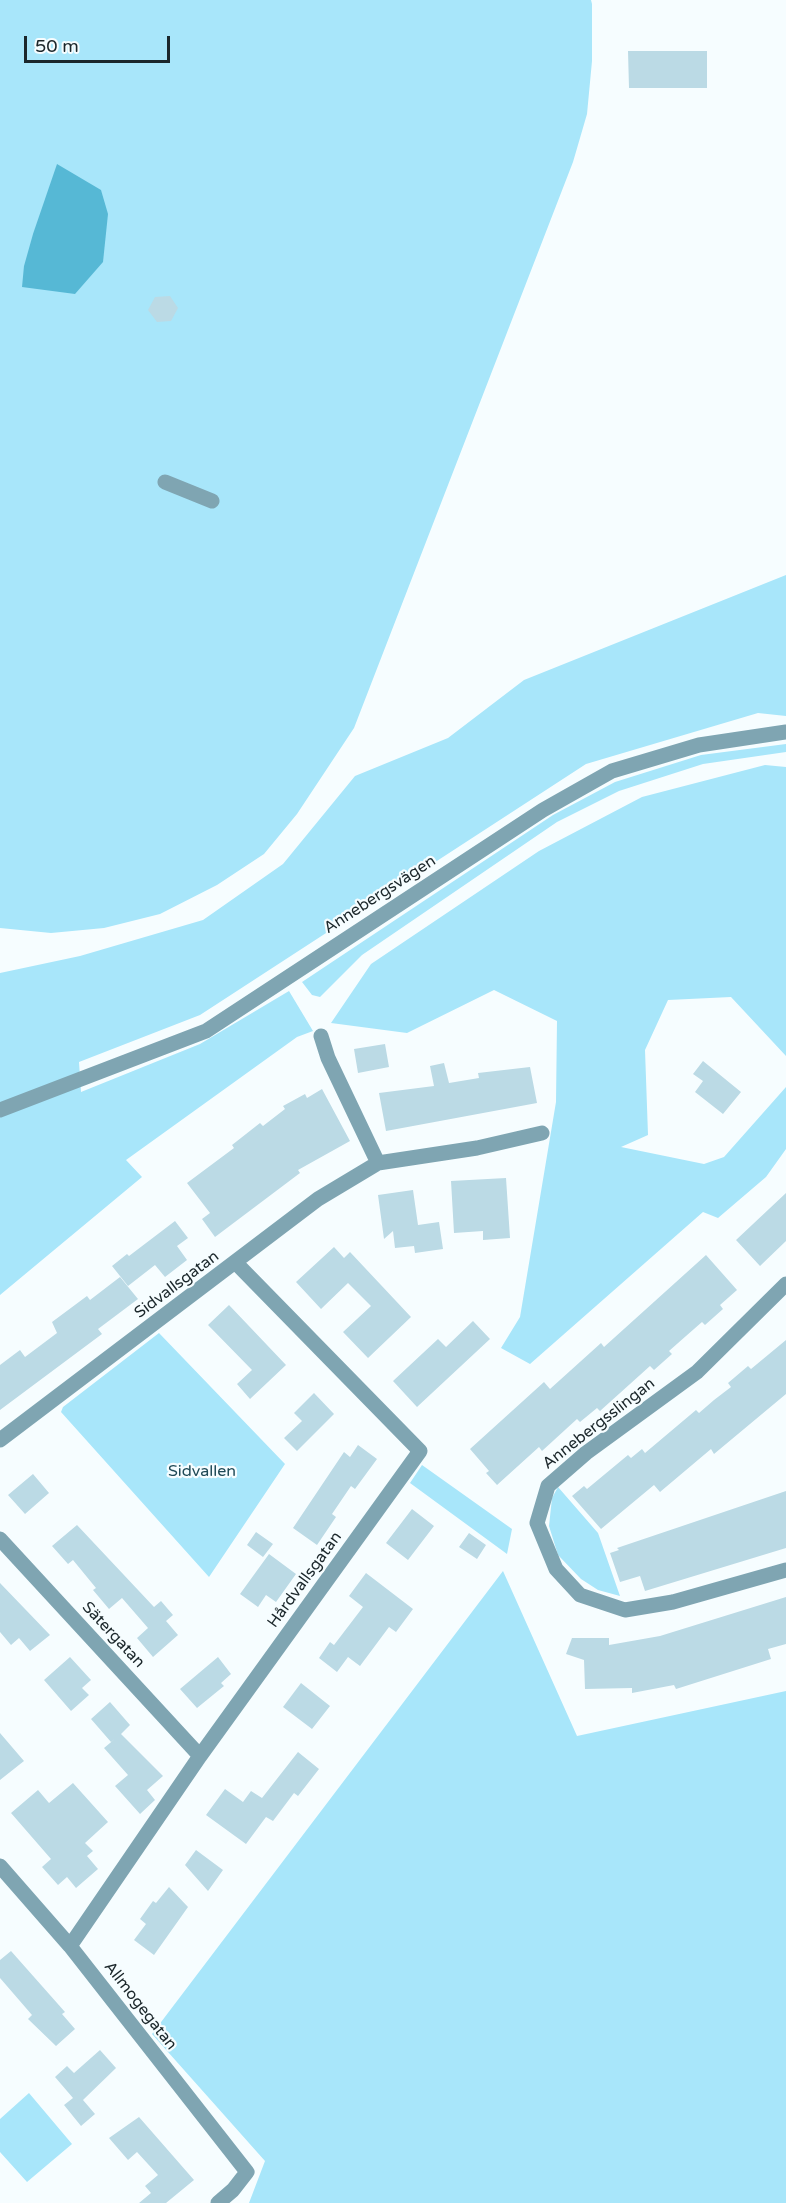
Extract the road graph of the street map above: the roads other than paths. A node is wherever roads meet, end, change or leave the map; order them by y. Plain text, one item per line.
1 (165, 482) dead end
2 (212, 501) dead end
3 (786, 732) edge
4 (321, 1036) dead end
5 (0, 1110) edge
6 (542, 1133) dead end
7 (378, 1163) junction
8 (236, 1263) junction
9 (786, 1284) edge
10 (0, 1440) edge
11 (0, 1539) edge
12 (786, 1570) edge
13 (200, 1756) junction
14 (0, 1866) edge
15 (70, 1946) junction
16 (219, 2203) edge

1 - 2 street
3 - 5 street, Annebergsvägen
4 - 7 street
6 - 7 street, Sidvallsgatan
7 - 8 street, Sidvallsgatan
8 - 10 street, Sidvallsgatan
8 - 13 street, Hårdvallsgatan
9 - 12 street, Annebergsslingan
11 - 13 street, Sätergatan
13 - 15 street, Hårdvallsgatan
14 - 15 street, Allmogegatan
15 - 16 street, Allmogegatan

